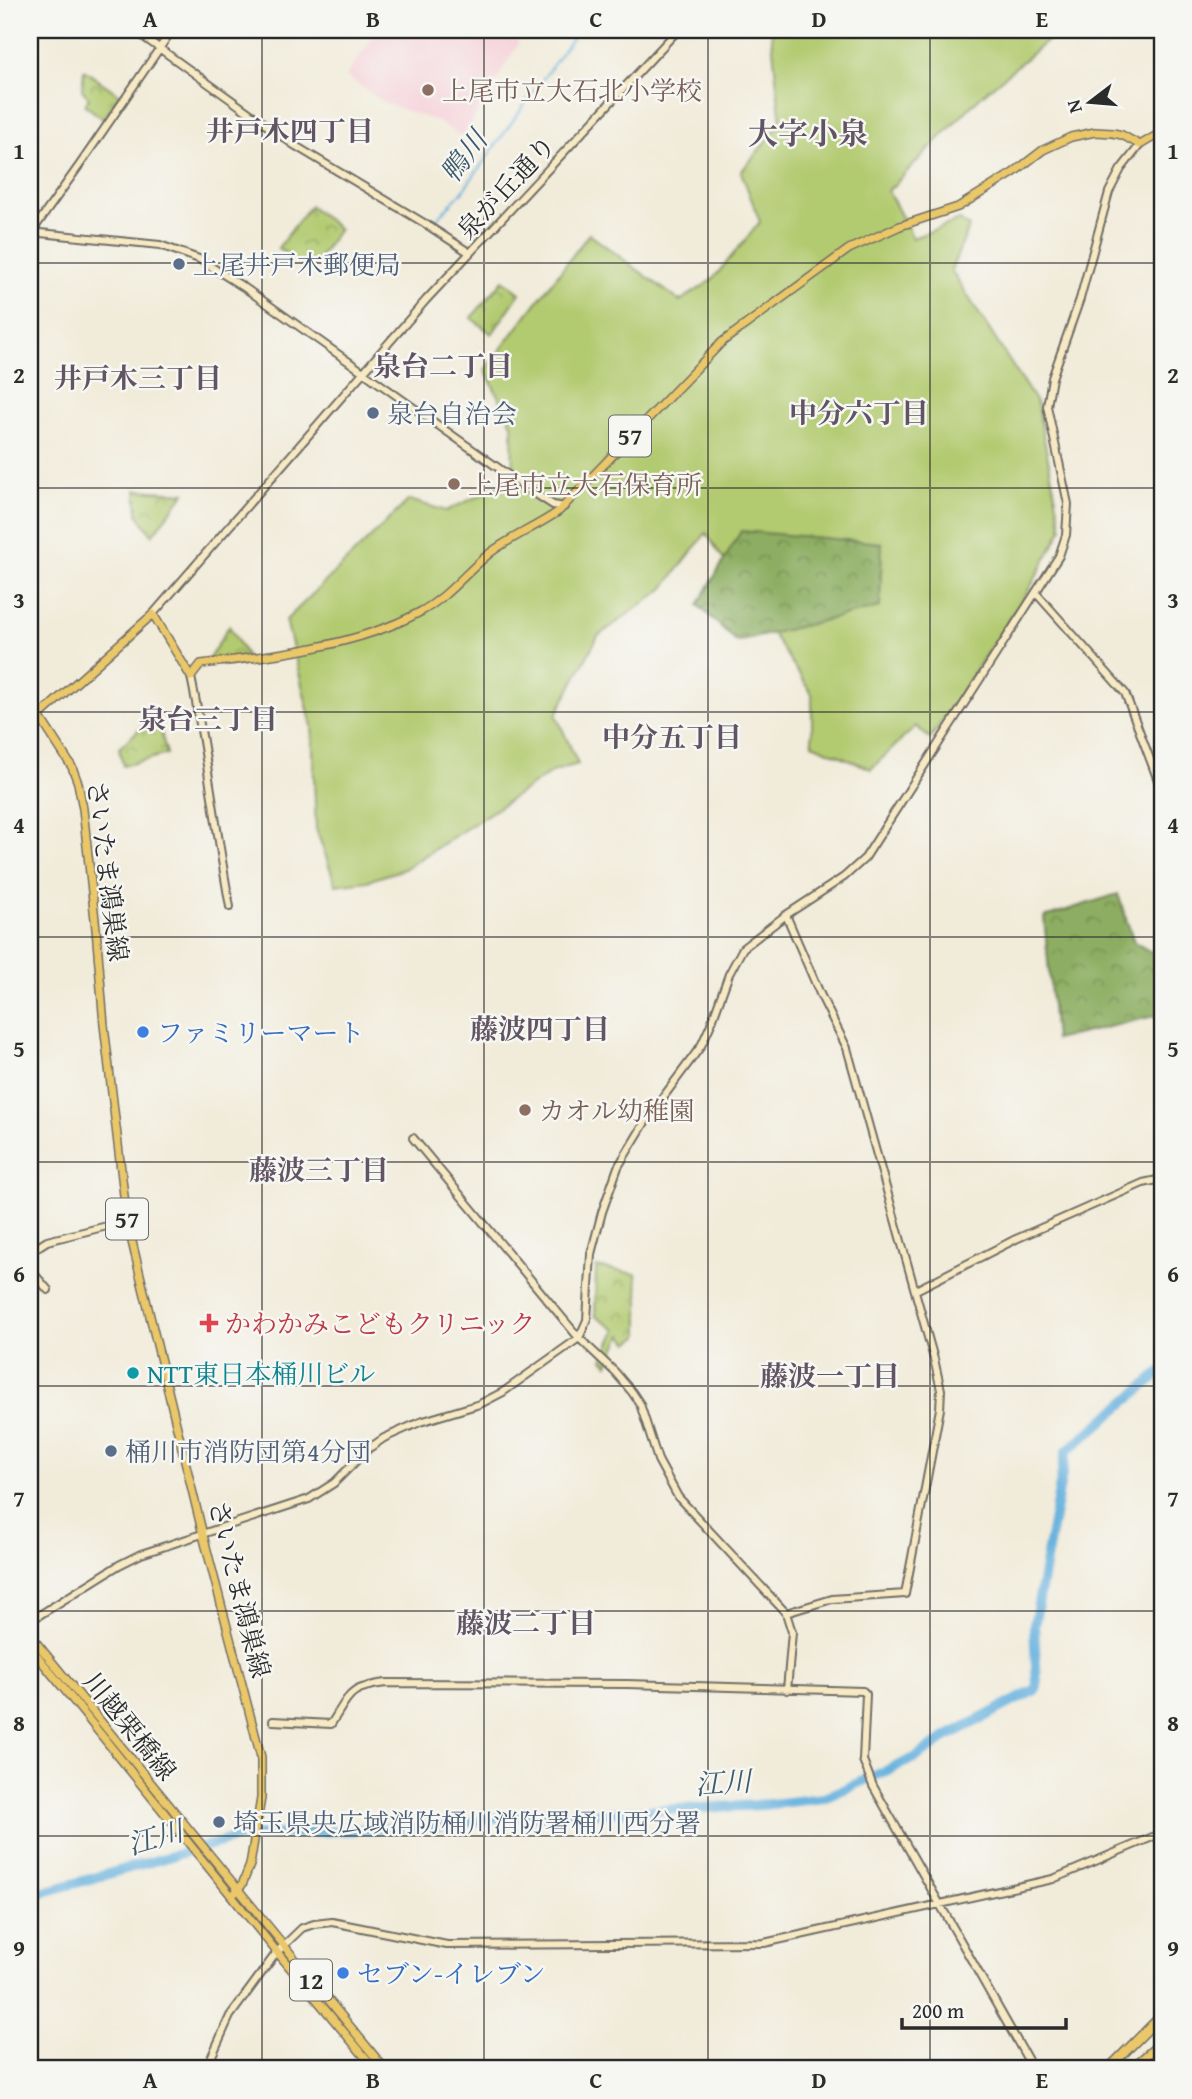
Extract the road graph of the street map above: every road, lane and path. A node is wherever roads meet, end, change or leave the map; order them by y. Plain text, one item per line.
1 (134, 30) edge
2 (172, 30) edge
3 (678, 30) edge
4 (160, 49) junction
5 (1162, 132) edge
6 (1140, 145) junction
7 (30, 233) edge
8 (470, 253) junction
9 (362, 373) junction
10 (564, 507) junction
11 (1036, 593) junction
12 (153, 614) junction
13 (191, 677) junction
14 (30, 707) edge
15 (39, 716) junction
16 (30, 724) edge
17 (1162, 791) edge
18 (230, 907) dead end
19 (786, 915) junction
20 (413, 1138) dead end
21 (1162, 1179) edge
22 (127, 1221) junction
23 (30, 1252) edge
24 (30, 1269) edge
25 (48, 1290) dead end
26 (916, 1290) junction
27 (579, 1338) junction
28 (203, 1535) junction
29 (786, 1613) junction
30 (30, 1621) edge
31 (30, 1635) edge
32 (30, 1647) edge
33 (787, 1690) junction
34 (272, 1721) dead end
35 (142, 1780) junction
36 (1162, 1833) edge
37 (235, 1893) junction
38 (940, 1906) junction
39 (280, 1949) junction
40 (1162, 2015) edge
41 (1162, 2042) edge
42 (206, 2069) edge
43 (375, 2069) edge
44 (385, 2069) edge
45 (1033, 2069) edge
46 (1108, 2069) edge
47 (1131, 2069) edge

1 - 4 street
2 - 4 street
3 - 8 street, 泉が丘通り
4 - 7 street
4 - 8 street
5 - 6 main road
6 - 10 main road, 57
6 - 11 street
7 - 9 street
8 - 9 street, 泉が丘通り
9 - 10 street
9 - 12 street, 泉が丘通り
10 - 13 main road, 57
11 - 17 street
11 - 19 street
12 - 13 main road
12 - 15 main road
13 - 18 street
14 - 15 street
15 - 16 street
15 - 22 main road, さいたま鴻巣線 / 57
19 - 26 street
19 - 27 street
20 - 27 street
21 - 26 street
22 - 23 street
22 - 28 main road, さいたま鴻巣線 / 57
24 - 25 street
26 - 29 street
27 - 28 street
27 - 29 street
28 - 30 street
28 - 37 main road, さいたま鴻巣線 / 57
29 - 33 street
31 - 35 main road, 川越栗橋線 / 12
32 - 35 main road, 川越栗橋線 / 12
33 - 34 street
33 - 38 street
35 - 37 main road, 川越栗橋線 / 12
36 - 38 street
37 - 39 main road, 川越栗橋線 / 12
38 - 39 street
38 - 45 street
39 - 42 street
39 - 43 main road, 川越栗橋線 / 12
39 - 44 main road, 川越栗橋線 / 12
40 - 46 highway
41 - 47 highway

